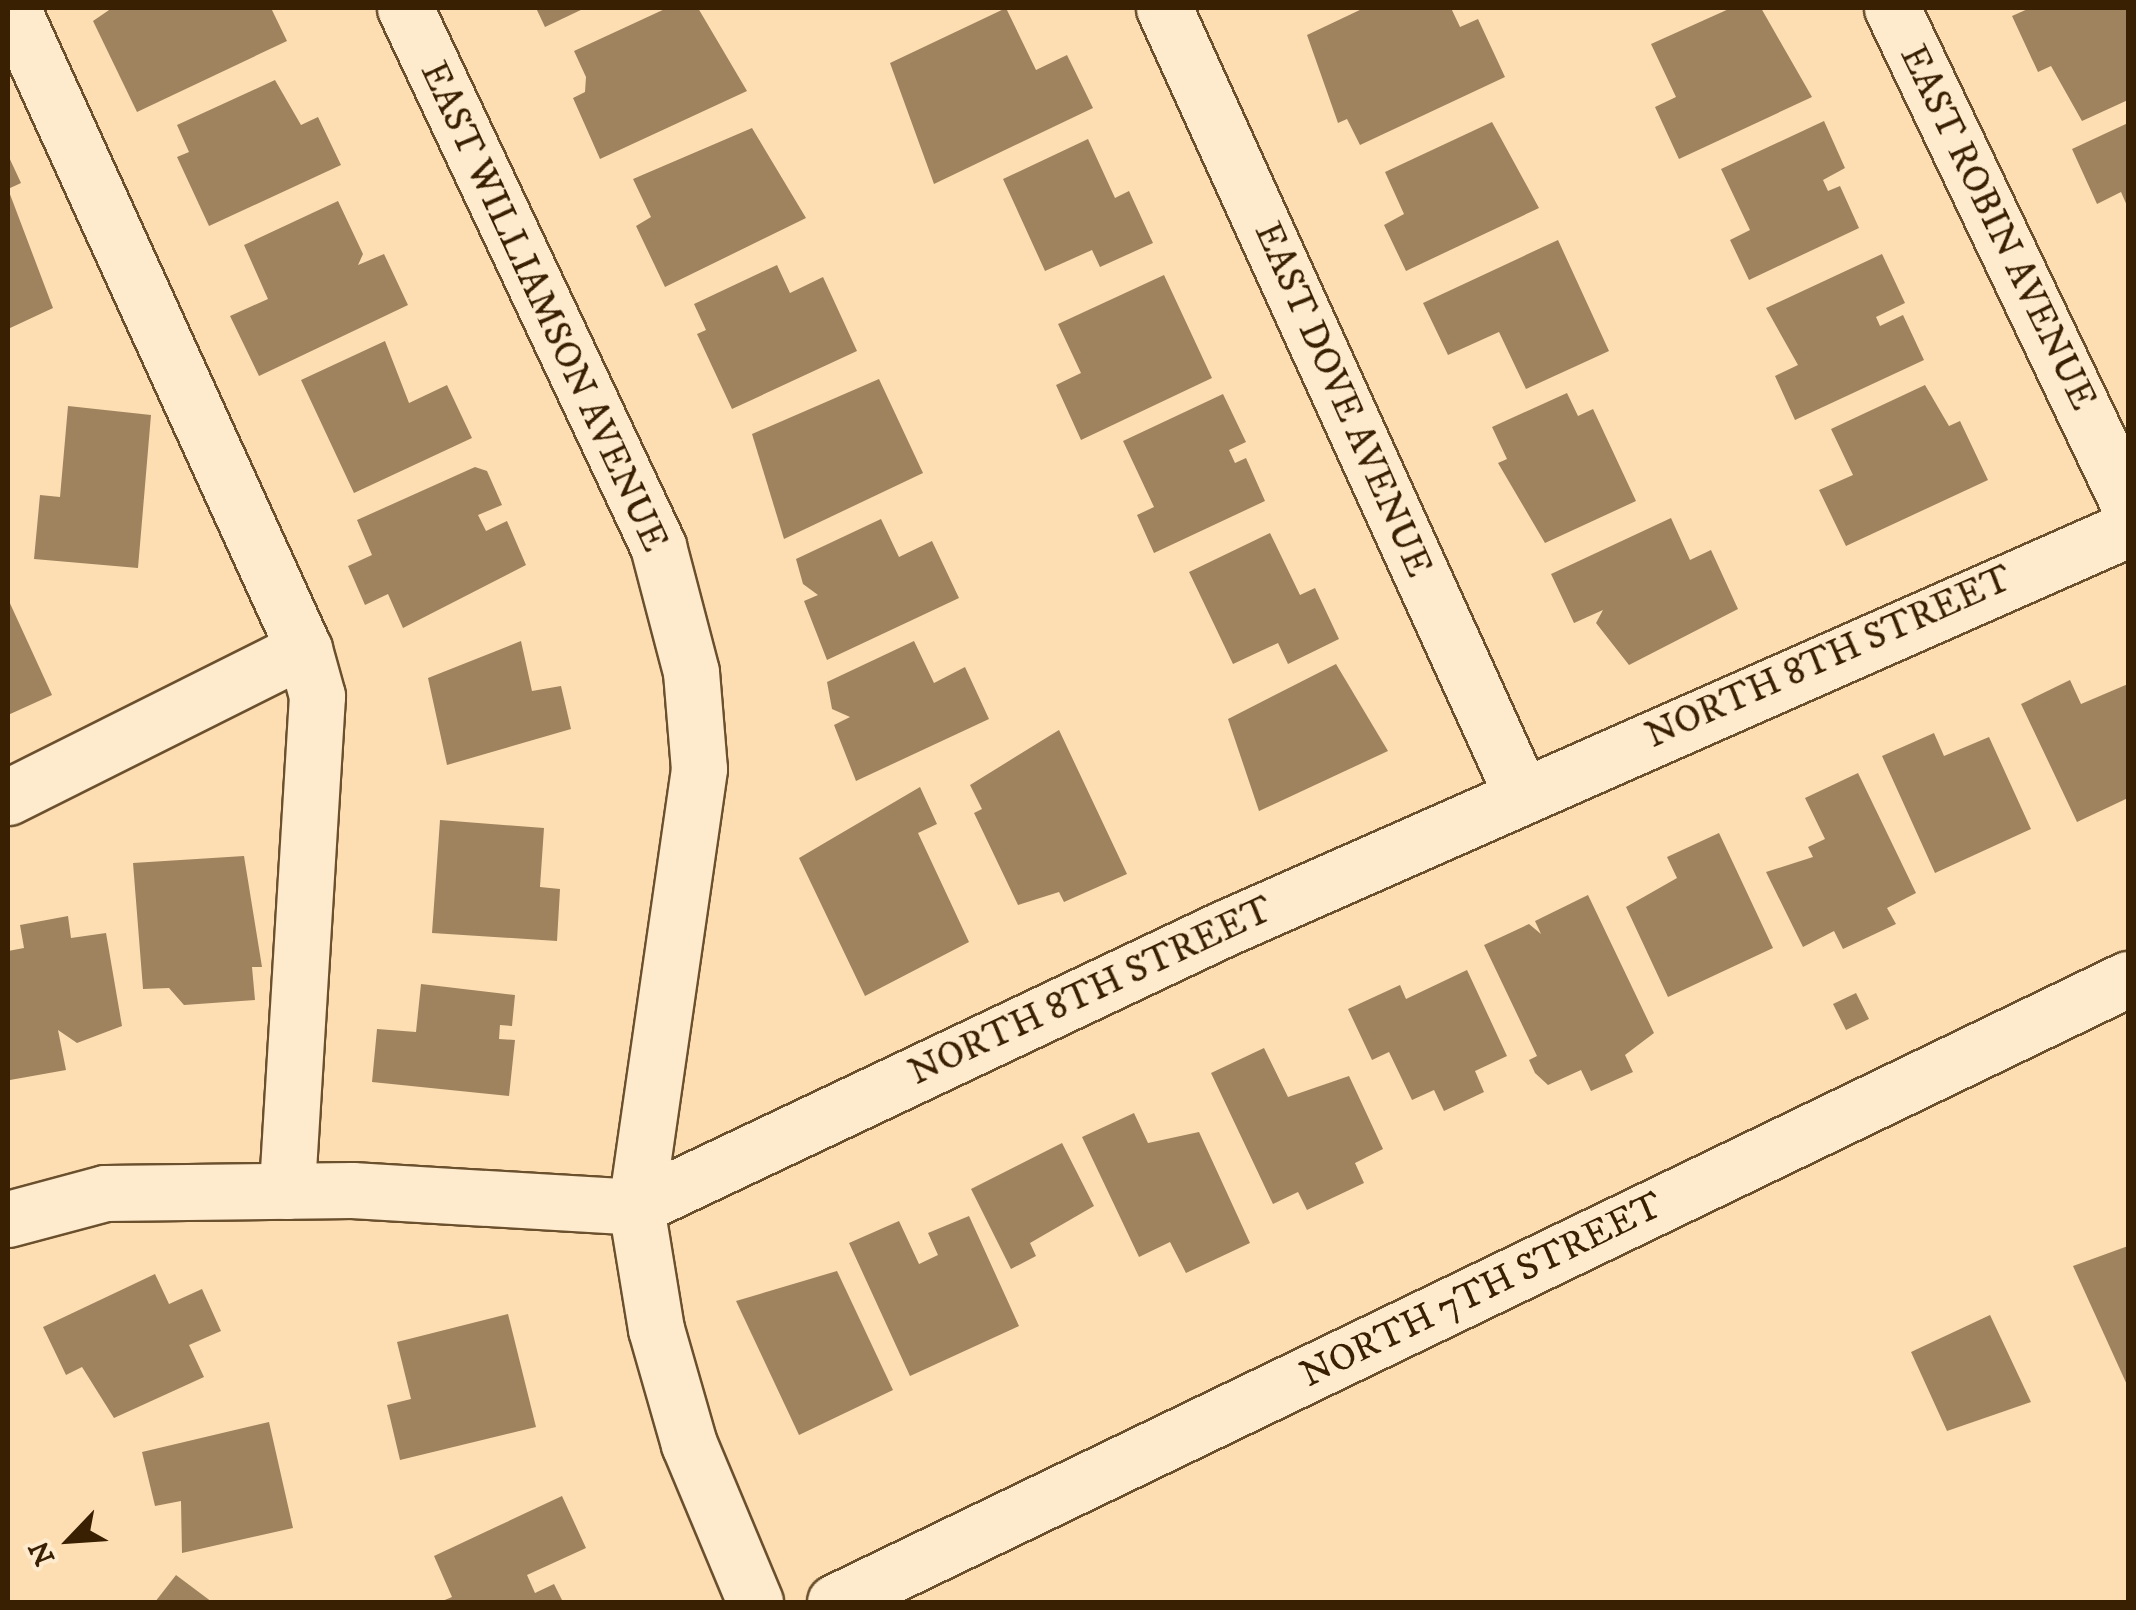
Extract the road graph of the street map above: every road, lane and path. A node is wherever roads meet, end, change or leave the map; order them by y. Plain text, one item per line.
1 (12, 8) edge
2 (405, 8) edge
3 (1164, 8) edge
4 (1892, 8) edge
5 (2128, 502) edge
6 (2128, 528) edge
7 (304, 649) junction
8 (1521, 793) junction
9 (8, 797) edge
10 (2128, 980) edge
11 (286, 1191) junction
12 (636, 1208) junction
13 (8, 1219) edge
14 (755, 1602) edge
15 (836, 1602) edge

1 - 7 street
2 - 12 street, EAST WILLIAMSON AVENUE
3 - 8 street, EAST DOVE AVENUE
4 - 5 street, EAST ROBIN AVENUE
6 - 8 street, NORTH 8TH STREET
7 - 9 street
7 - 11 street
8 - 12 street, NORTH 8TH STREET
10 - 15 street, NORTH 7TH STREET
11 - 12 street, NORTH 8TH STREET
11 - 13 street, NORTH 8TH STREET
12 - 14 street, EAST WILLIAMSON AVENUE

